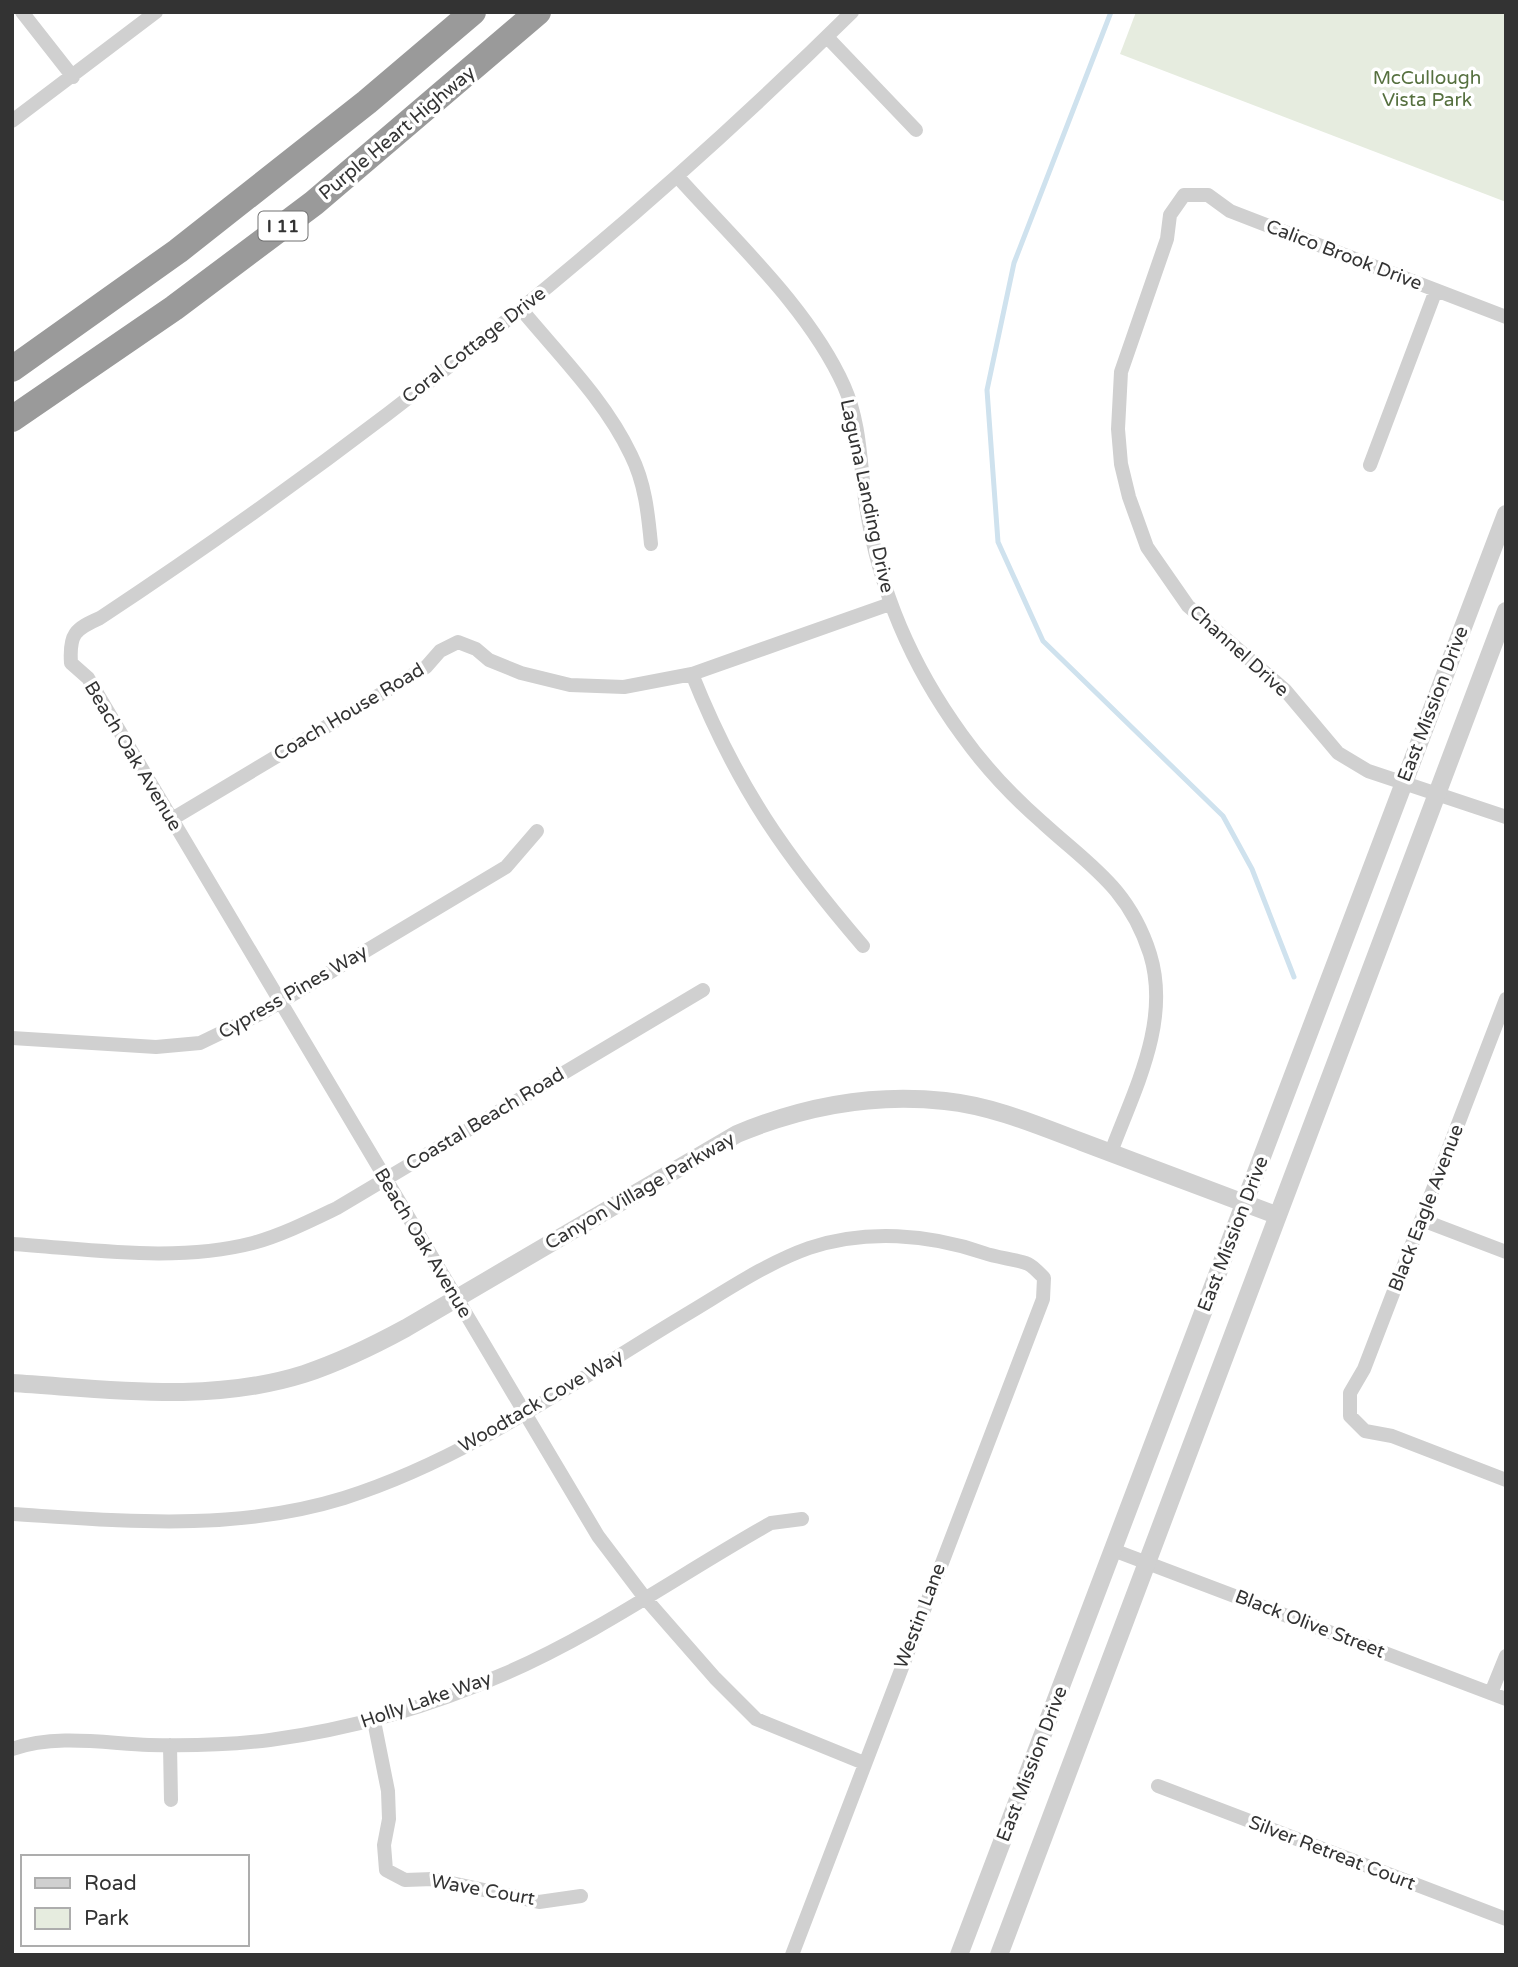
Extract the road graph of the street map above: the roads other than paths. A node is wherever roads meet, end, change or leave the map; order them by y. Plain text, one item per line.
1 (22, 12) edge
2 (156, 12) edge
3 (472, 12) edge
4 (538, 12) edge
5 (852, 12) edge
6 (827, 37) junction
7 (73, 77) junction
8 (12, 121) edge
9 (916, 130) dead end
10 (677, 176) junction
11 (1184, 195) joint
12 (1436, 290) junction
13 (521, 309) junction
14 (1506, 317) edge
15 (12, 369) edge
16 (12, 419) edge
17 (1370, 465) dead end
18 (1506, 513) edge
19 (651, 544) dead end
20 (890, 604) junction
21 (1506, 611) edge
22 (69, 643) joint
23 (692, 674) junction
24 (1402, 783) junction
25 (1438, 792) junction
26 (1506, 817) edge
27 (172, 819) junction
28 (537, 831) dead end
29 (863, 946) dead end
30 (703, 990) dead end
31 (1506, 999) edge
32 (280, 1002) junction
33 (1500, 1032) edge
34 (12, 1038) edge
35 (1111, 1152) junction
36 (384, 1178) junction
37 (1245, 1204) junction
38 (1276, 1215) junction
39 (1422, 1220) junction
40 (12, 1244) edge
41 (1506, 1252) edge
42 (1044, 1278) joint
43 (457, 1299) junction
44 (12, 1383) edge
45 (524, 1412) junction
46 (1506, 1480) edge
47 (12, 1514) edge
48 (802, 1518) dead end
49 (1113, 1550) junction
50 (1145, 1562) junction
51 (645, 1598) junction
52 (1506, 1656) edge
53 (1491, 1693) junction
54 (1506, 1699) edge
55 (374, 1721) junction
56 (170, 1745) junction
57 (12, 1749) edge
58 (864, 1763) junction
59 (1158, 1786) dead end
60 (171, 1800) dead end
61 (582, 1896) dead end
62 (1506, 1919) edge
63 (792, 1955) edge
64 (959, 1955) edge
65 (999, 1955) edge

1 - 7 street
2 - 7 street
3 - 15 highway, I 11
4 - 16 highway, Purple Heart Highway / I 11
5 - 6 street, Coral Cottage Drive
6 - 9 street
6 - 10 street, Coral Cottage Drive
7 - 8 street
10 - 13 street, Coral Cottage Drive
10 - 20 street, Laguna Landing Drive
11 - 12 street, Calico Brook Drive
11 - 24 street, Channel Drive
12 - 14 street, Calico Brook Drive
12 - 17 street
13 - 19 street
13 - 22 street, Coral Cottage Drive
18 - 24 street, East Mission Drive
20 - 23 street, Coach House Road
20 - 35 street, Laguna Landing Drive
21 - 25 street, East Mission Drive
22 - 27 street, Beach Oak Avenue
23 - 27 street, Coach House Road
23 - 29 street
24 - 25 street, Channel Drive
24 - 37 street, East Mission Drive
25 - 26 street, Channel Drive
25 - 38 street, East Mission Drive
27 - 32 street, Beach Oak Avenue
28 - 32 street, Cypress Pines Way
30 - 36 street, Coastal Beach Road
31 - 33 street, Black Eagle Avenue
32 - 34 street, Cypress Pines Way
32 - 36 street, Beach Oak Avenue
33 - 39 street, Black Eagle Avenue
35 - 37 street, Canyon Village Parkway
35 - 43 street, Canyon Village Parkway
36 - 40 street, Coastal Beach Road
36 - 43 street, Beach Oak Avenue
37 - 38 street, Canyon Village Parkway
37 - 49 street, East Mission Drive
38 - 50 street, East Mission Drive
39 - 41 street
39 - 46 street, Black Eagle Avenue
42 - 45 street, Woodtack Cove Way
42 - 58 street, Westin Lane
43 - 44 street, Canyon Village Parkway
43 - 45 street, Beach Oak Avenue
45 - 47 street, Woodtack Cove Way
45 - 51 street, Beach Oak Avenue
48 - 51 street, Holly Lake Way
49 - 50 street, Black Olive Street
49 - 64 street, East Mission Drive
50 - 53 street, Black Olive Street
50 - 65 street, East Mission Drive
51 - 55 street, Holly Lake Way
51 - 58 street, Beach Oak Avenue
52 - 53 street
53 - 54 street, Black Olive Street
55 - 56 street, Holly Lake Way
55 - 61 street, Wave Court
56 - 57 street, Holly Lake Way
56 - 60 street
58 - 63 street, Westin Lane
59 - 62 street, Silver Retreat Court

